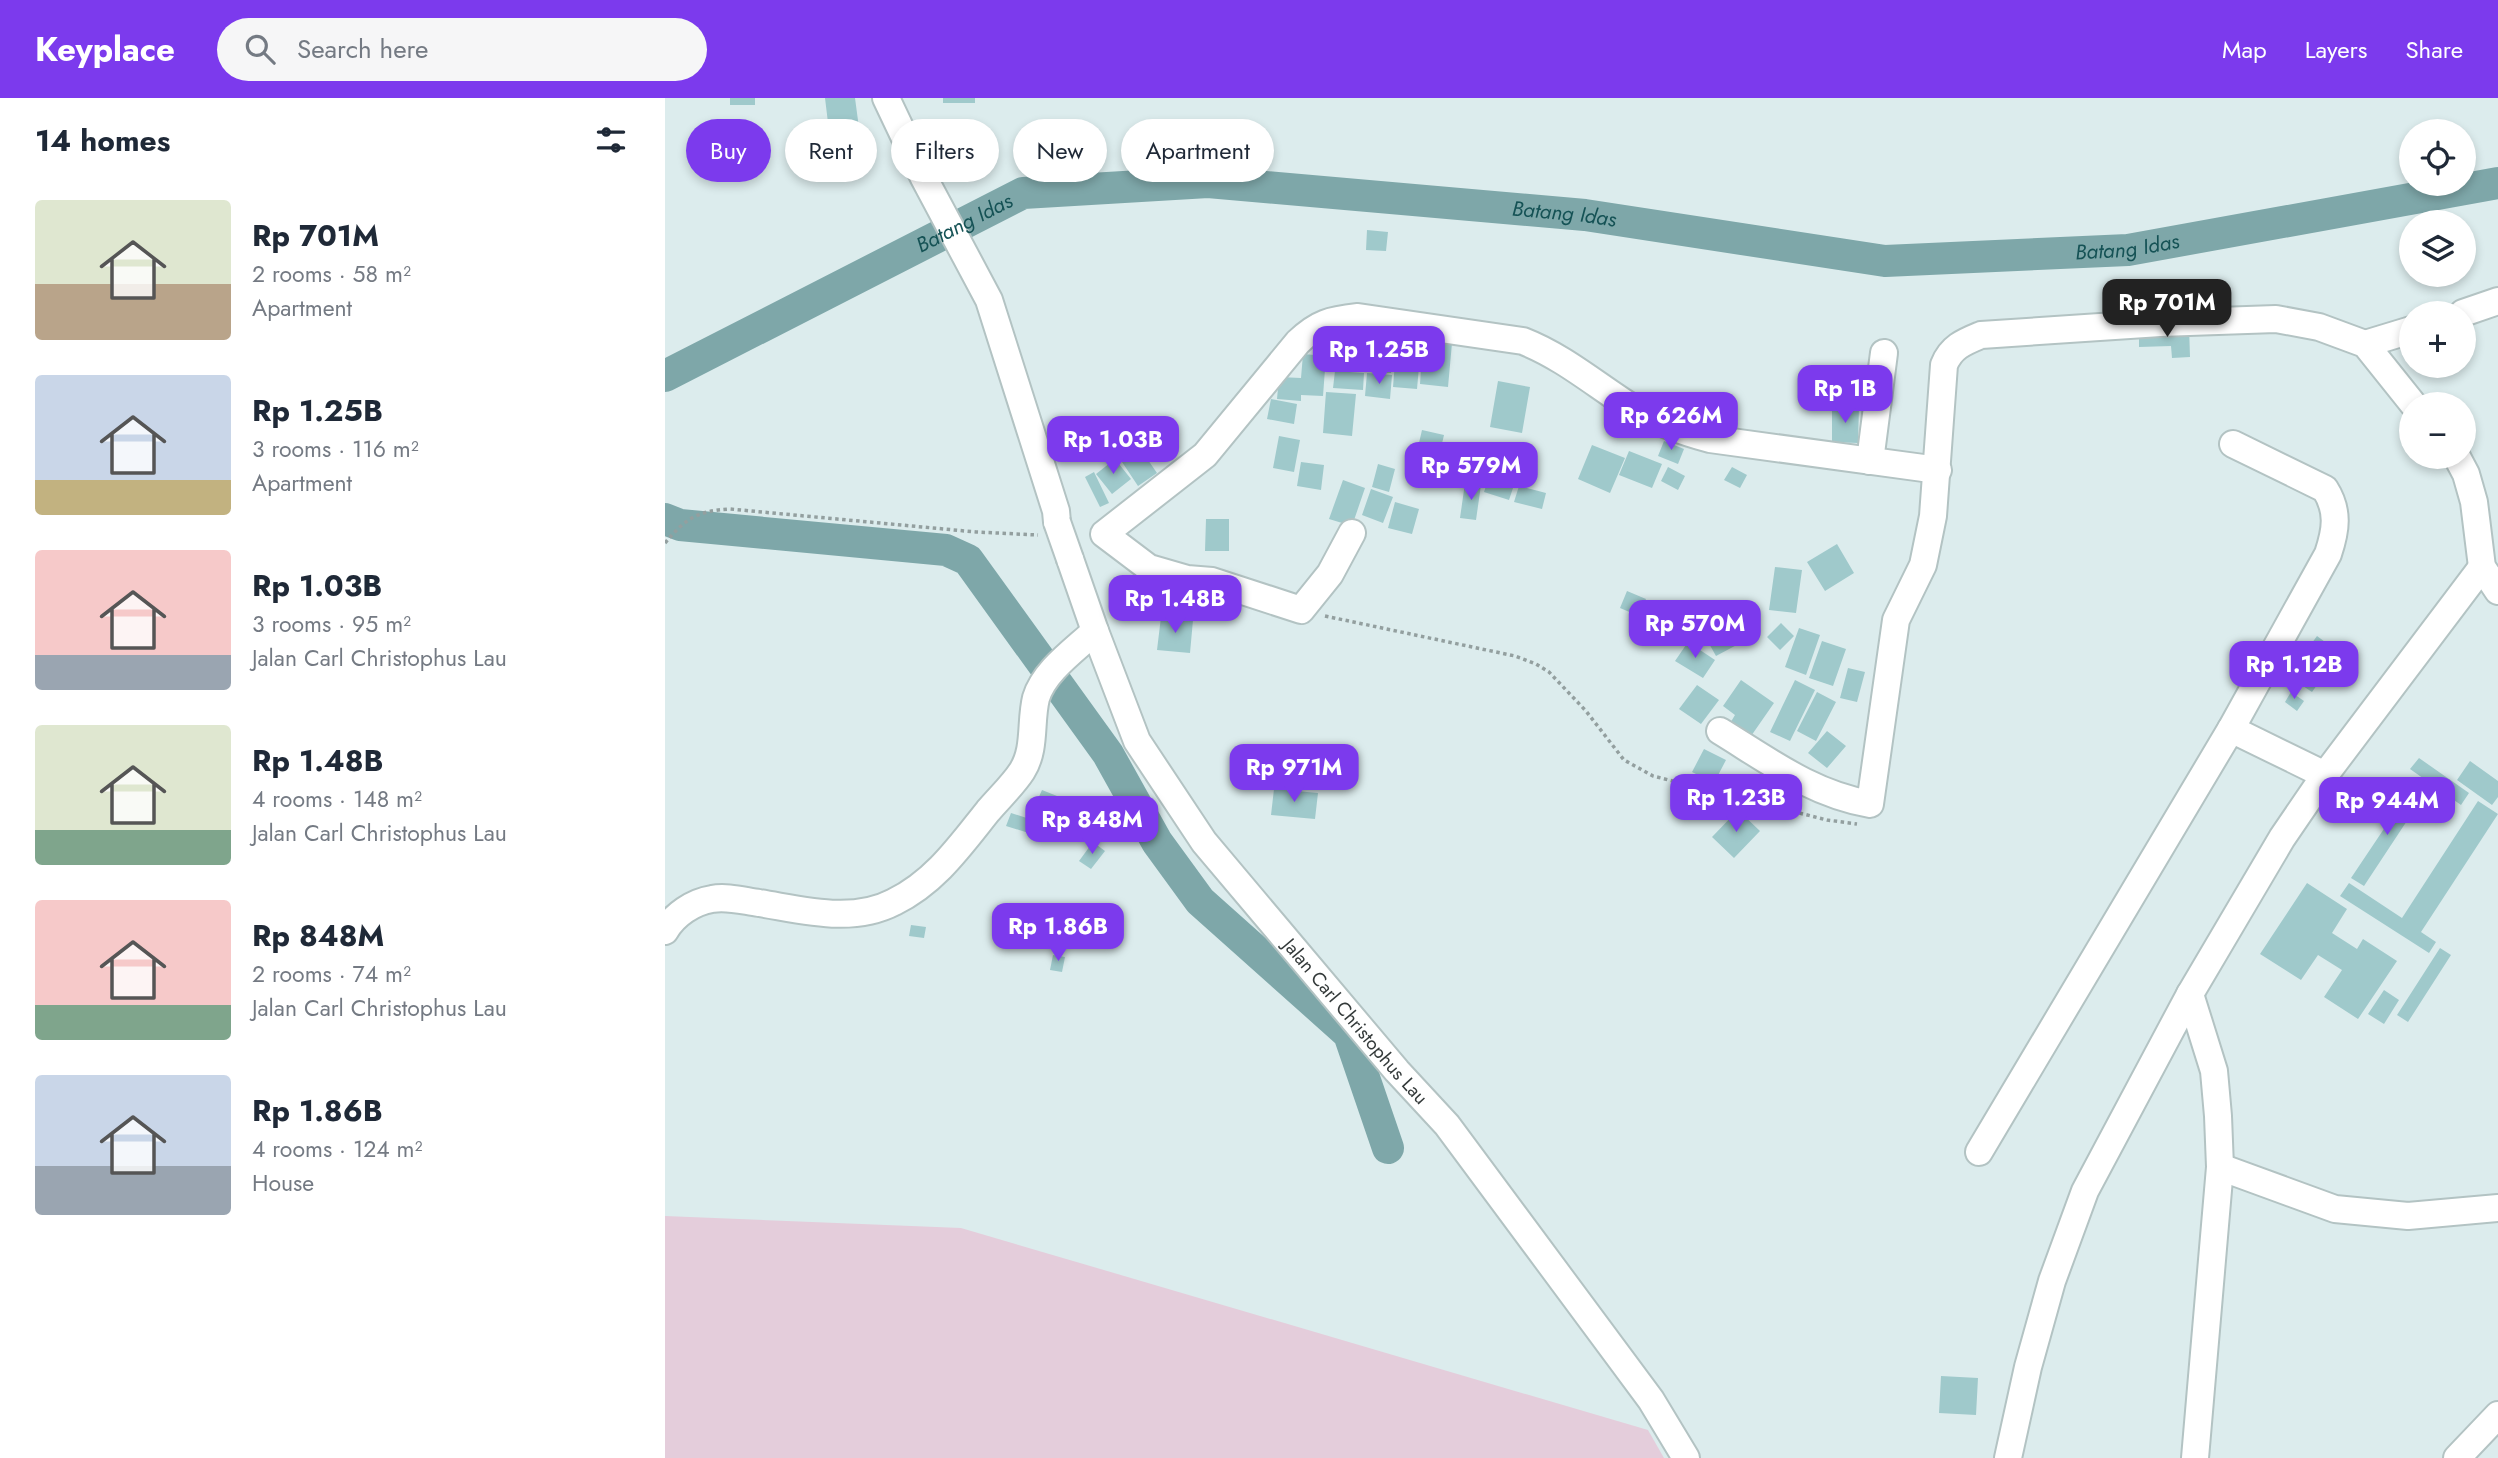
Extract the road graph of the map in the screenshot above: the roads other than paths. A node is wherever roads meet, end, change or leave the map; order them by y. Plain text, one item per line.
1 (886, 98) edge
2 (2498, 301) edge
3 (2476, 309) edge
4 (2399, 334) edge
5 (2365, 344) junction
6 (1884, 353) dead end
7 (2403, 392) edge
8 (2234, 444) dead end
9 (1870, 461) junction
10 (2463, 469) edge
11 (1938, 470) junction
12 (1352, 533) dead end
13 (2482, 567) junction
14 (2498, 591) edge
15 (1095, 631) junction
16 (2231, 729) junction
17 (1720, 731) dead end
18 (2325, 775) junction
19 (665, 931) edge
20 (2190, 994) junction
21 (1979, 1152) dead end
22 (2220, 1167) junction
23 (2498, 1208) edge
24 (2498, 1415) edge
25 (1686, 1458) edge
26 (2008, 1458) edge
27 (2195, 1458) edge
28 (2457, 1458) edge

1 - 15 street, Jalan Carl Christophus Lau, bridge
2 - 3 street
4 - 5 street
5 - 7 street
5 - 11 street
6 - 9 street
8 - 16 street
9 - 11 street
9 - 12 street
10 - 13 street
11 - 17 street
13 - 14 street
13 - 18 street
15 - 19 street
15 - 25 street, Jalan Carl Christophus Lau
16 - 18 street
16 - 21 street
18 - 20 street
20 - 22 street
20 - 26 street
22 - 23 street
22 - 27 street
24 - 28 street

